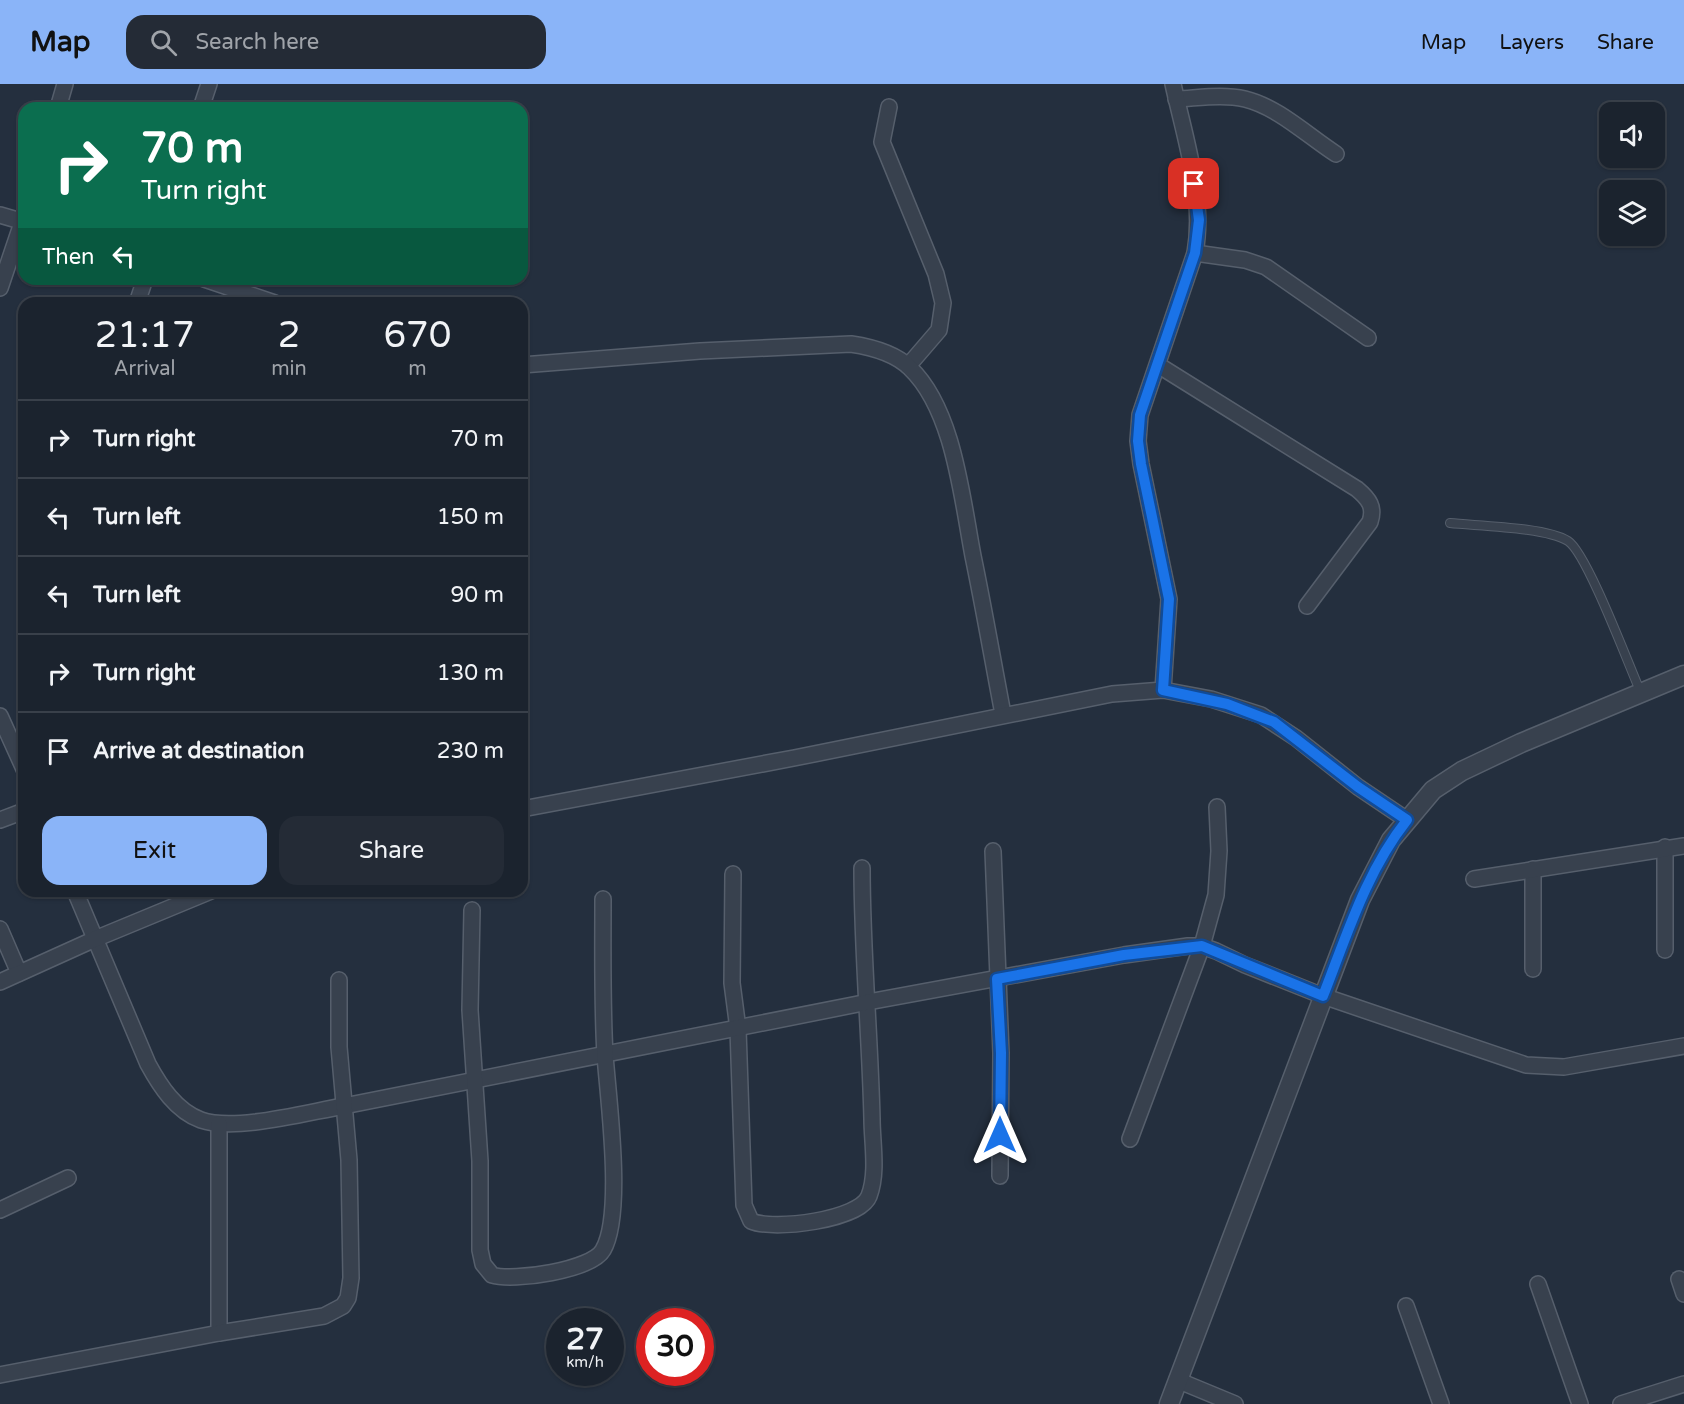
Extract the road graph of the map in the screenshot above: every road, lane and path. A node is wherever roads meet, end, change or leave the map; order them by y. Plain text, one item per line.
1 (65, 84) edge
2 (209, 84) edge
3 (1175, 91) edge
4 (60, 102) edge
5 (203, 102) edge
6 (889, 107) dead end
7 (1336, 154) dead end
8 (0, 215) edge
9 (18, 219) edge
10 (18, 237) edge
11 (1195, 253) junction
12 (222, 285) edge
13 (0, 288) edge
14 (257, 297) edge
15 (1368, 338) dead end
16 (528, 365) edge
17 (1158, 365) junction
18 (908, 366) junction
19 (1450, 523) dead end
20 (1307, 606) dead end
21 (1684, 675) edge
22 (1163, 690) junction
23 (1641, 693) junction
24 (1003, 714) junction
25 (0, 716) edge
26 (18, 756) edge
27 (1217, 807) dead end
28 (528, 808) edge
29 (18, 813) edge
30 (0, 820) edge
31 (1407, 820) junction
32 (1684, 846) edge
33 (1665, 848) junction
34 (993, 851) dead end
35 (862, 868) dead end
36 (1533, 869) junction
37 (733, 874) dead end
38 (1474, 879) dead end
39 (78, 897) edge
40 (196, 897) edge
41 (603, 899) dead end
42 (472, 910) dead end
43 (0, 929) edge
44 (95, 939) junction
45 (1202, 946) junction
46 (1665, 950) dead end
47 (1533, 969) dead end
48 (20, 974) junction
49 (997, 979) junction
50 (339, 980) dead end
51 (0, 982) edge
52 (1323, 996) junction
53 (868, 1002) junction
54 (738, 1029) junction
55 (1684, 1046) edge
56 (605, 1055) junction
57 (475, 1078) junction
58 (345, 1106) junction
59 (219, 1124) junction
60 (1130, 1139) dead end
61 (1000, 1176) dead end
62 (68, 1178) dead end
63 (0, 1210) edge
64 (1679, 1278) dead end
65 (1538, 1284) dead end
66 (1684, 1294) edge
67 (1406, 1306) dead end
68 (219, 1333) junction
69 (0, 1375) edge
70 (1178, 1380) junction
71 (1684, 1384) edge
72 (1169, 1404) edge
73 (1235, 1404) edge
74 (1441, 1404) edge
75 (1580, 1404) edge
76 (1621, 1404) edge

1 - 4 street
2 - 5 street
3 - 7 street
3 - 11 street
6 - 18 street
8 - 9 street
10 - 13 street
11 - 15 street
11 - 17 street
12 - 14 street
16 - 18 street
17 - 20 street
17 - 22 street
18 - 24 street
19 - 23 lane
21 - 23 street
22 - 24 street
22 - 31 street
23 - 31 street
24 - 28 street
25 - 26 street
27 - 45 street
29 - 30 street
31 - 52 street
32 - 33 street
33 - 36 street
33 - 46 street
34 - 49 street
35 - 53 street
36 - 38 street
36 - 47 street
37 - 54 street
39 - 44 street
40 - 44 street
41 - 56 street
42 - 57 street
43 - 48 street
44 - 48 street
44 - 59 street
45 - 49 street
45 - 52 street
45 - 60 street
48 - 51 street
49 - 53 street
49 - 61 street
50 - 58 street
52 - 55 street
52 - 70 street
53 - 54 street
53 - 54 street
54 - 56 street
56 - 57 street
56 - 57 street
57 - 58 street
58 - 59 street
58 - 68 street
59 - 68 street
62 - 63 street
64 - 66 street
65 - 75 street
67 - 74 street
68 - 69 street
70 - 72 street
70 - 73 street
71 - 76 street

